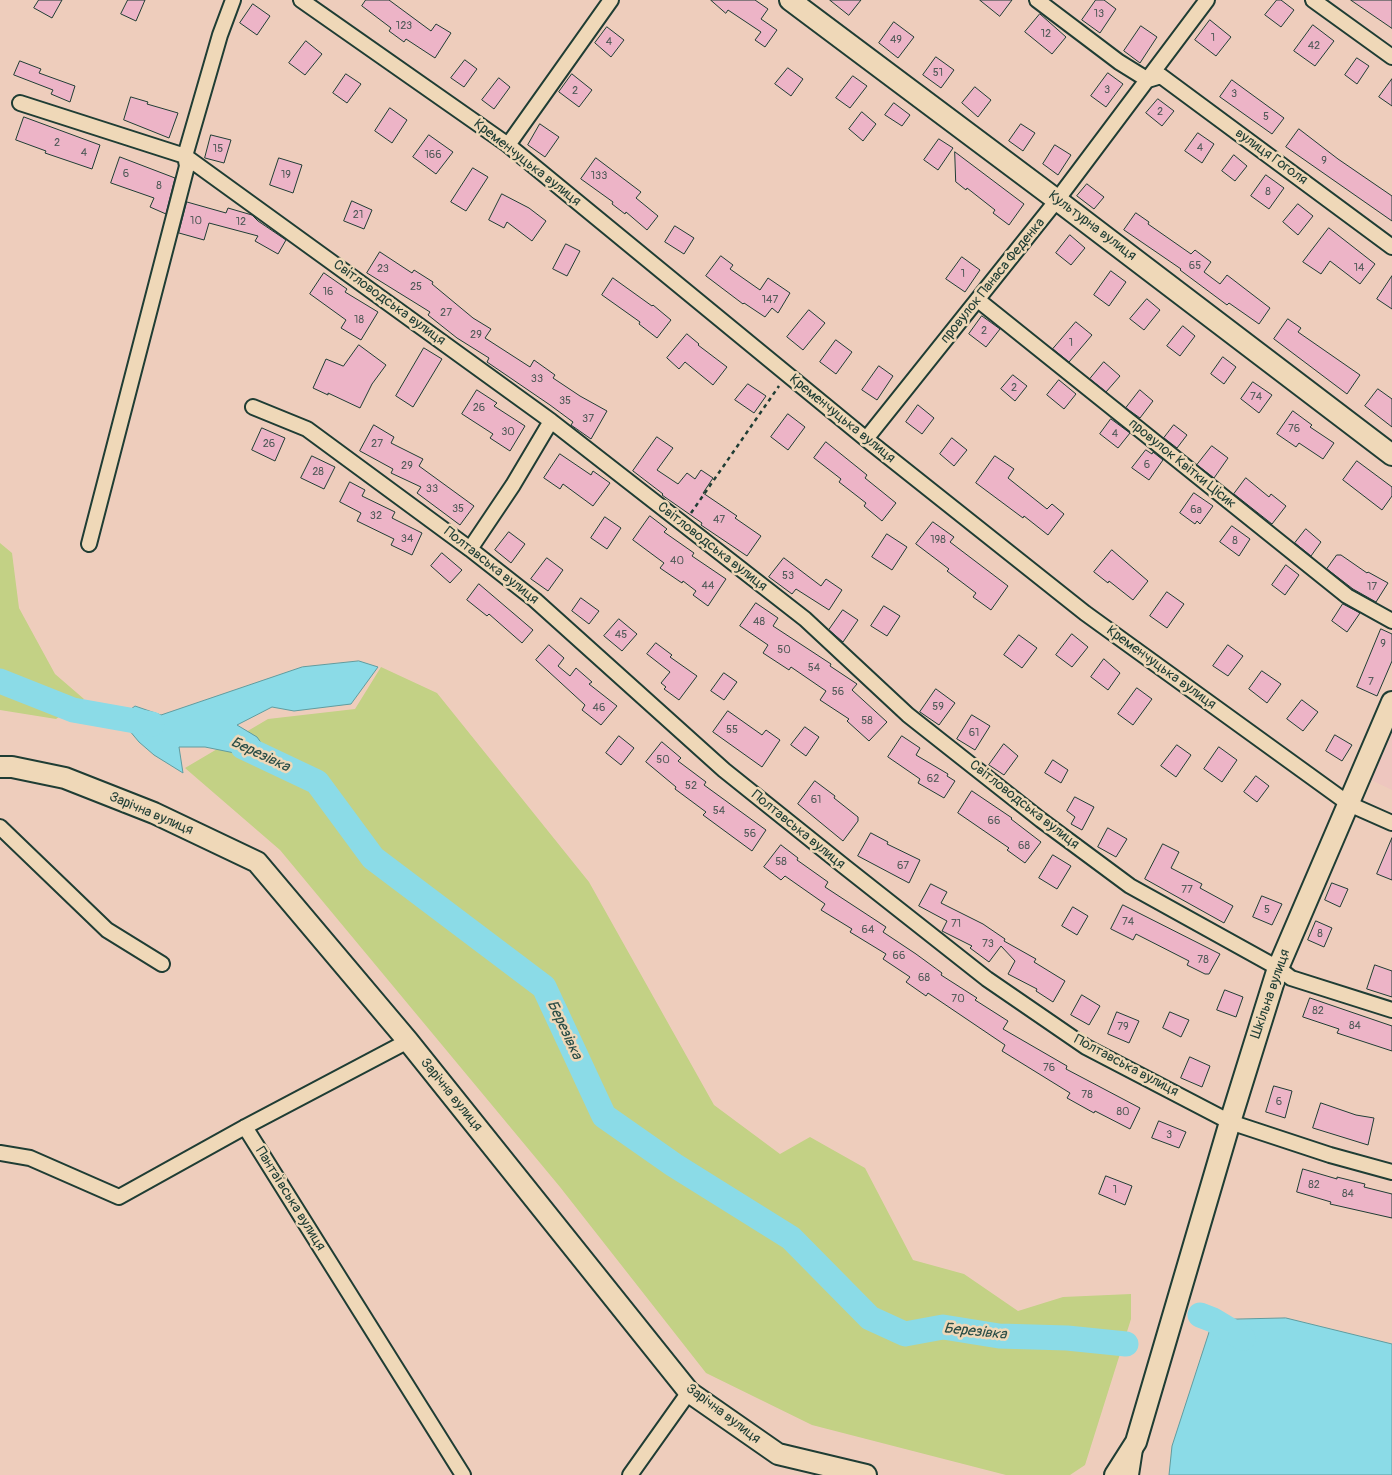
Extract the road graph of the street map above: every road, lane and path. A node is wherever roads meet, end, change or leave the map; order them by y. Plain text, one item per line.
1 (233, 0) edge
2 (301, 0) edge
3 (611, 0) edge
4 (790, 0) edge
5 (1037, 0) edge
6 (1207, 0) edge
7 (1313, 0) edge
8 (1392, 57) edge
9 (1148, 80) junction
10 (20, 102) dead end
11 (508, 145) junction
12 (185, 156) junction
13 (1058, 200) junction
14 (1392, 246) edge
15 (978, 300) junction
16 (787, 374) junction
17 (253, 407) dead end
18 (551, 421) junction
19 (866, 439) junction
20 (1392, 455) edge
21 (684, 524) junction
22 (89, 544) dead end
23 (470, 549) junction
24 (1392, 621) edge
25 (1392, 702) edge
26 (0, 766) edge
27 (1349, 804) junction
28 (1392, 823) edge
29 (0, 827) edge
30 (162, 964) dead end
31 (1278, 968) junction
32 (1392, 1010) edge
33 (408, 1041) junction
34 (1230, 1122) junction
35 (245, 1127) junction
36 (0, 1153) edge
37 (1392, 1172) edge
38 (689, 1392) junction
39 (1136, 1442) junction
40 (463, 1475) edge
41 (630, 1475) edge
42 (866, 1475) edge
43 (1116, 1475) edge
44 (1131, 1475) edge

1 - 12 street
2 - 11 street, Кременчуцька вулиця
3 - 11 street
4 - 13 street, Культурна вулиця
5 - 9 street
6 - 9 street, провулок Панаса Феденка
7 - 8 street
9 - 13 street, провулок Панаса Феденка
9 - 14 street, вулиця Гоголя
10 - 12 street, Світловодська вулиця
11 - 16 street, Кременчуцька вулиця
12 - 18 street, Світловодська вулиця
12 - 22 street
13 - 15 street, провулок Панаса Феденка
13 - 20 street, Культурна вулиця
15 - 19 street, провулок Панаса Феденка
15 - 24 street, провулок Квітки Цісик
16 - 19 street, Кременчуцька вулиця
16 - 21 path
17 - 23 street, Полтавська вулиця
18 - 21 street, Світловодська вулиця
18 - 23 street
19 - 27 street, Кременчуцька вулиця
21 - 31 street, Світловодська вулиця
23 - 34 street, Полтавська вулиця
25 - 27 street, Шкільна вулиця
26 - 33 street, Зарічна вулиця
27 - 28 street, Кременчуцька вулиця
27 - 31 street, Шкільна вулиця
29 - 30 street
31 - 32 street, Світловодська вулиця
31 - 34 street, Шкільна вулиця
33 - 35 street
33 - 38 street, Зарічна вулиця
34 - 37 street, Полтавська вулиця
34 - 39 street, Шкільна вулиця
35 - 36 street
35 - 40 street, Пантаївська вулиця
38 - 41 street
38 - 42 street, Зарічна вулиця
39 - 43 street, Шкільна вулиця
39 - 44 street

